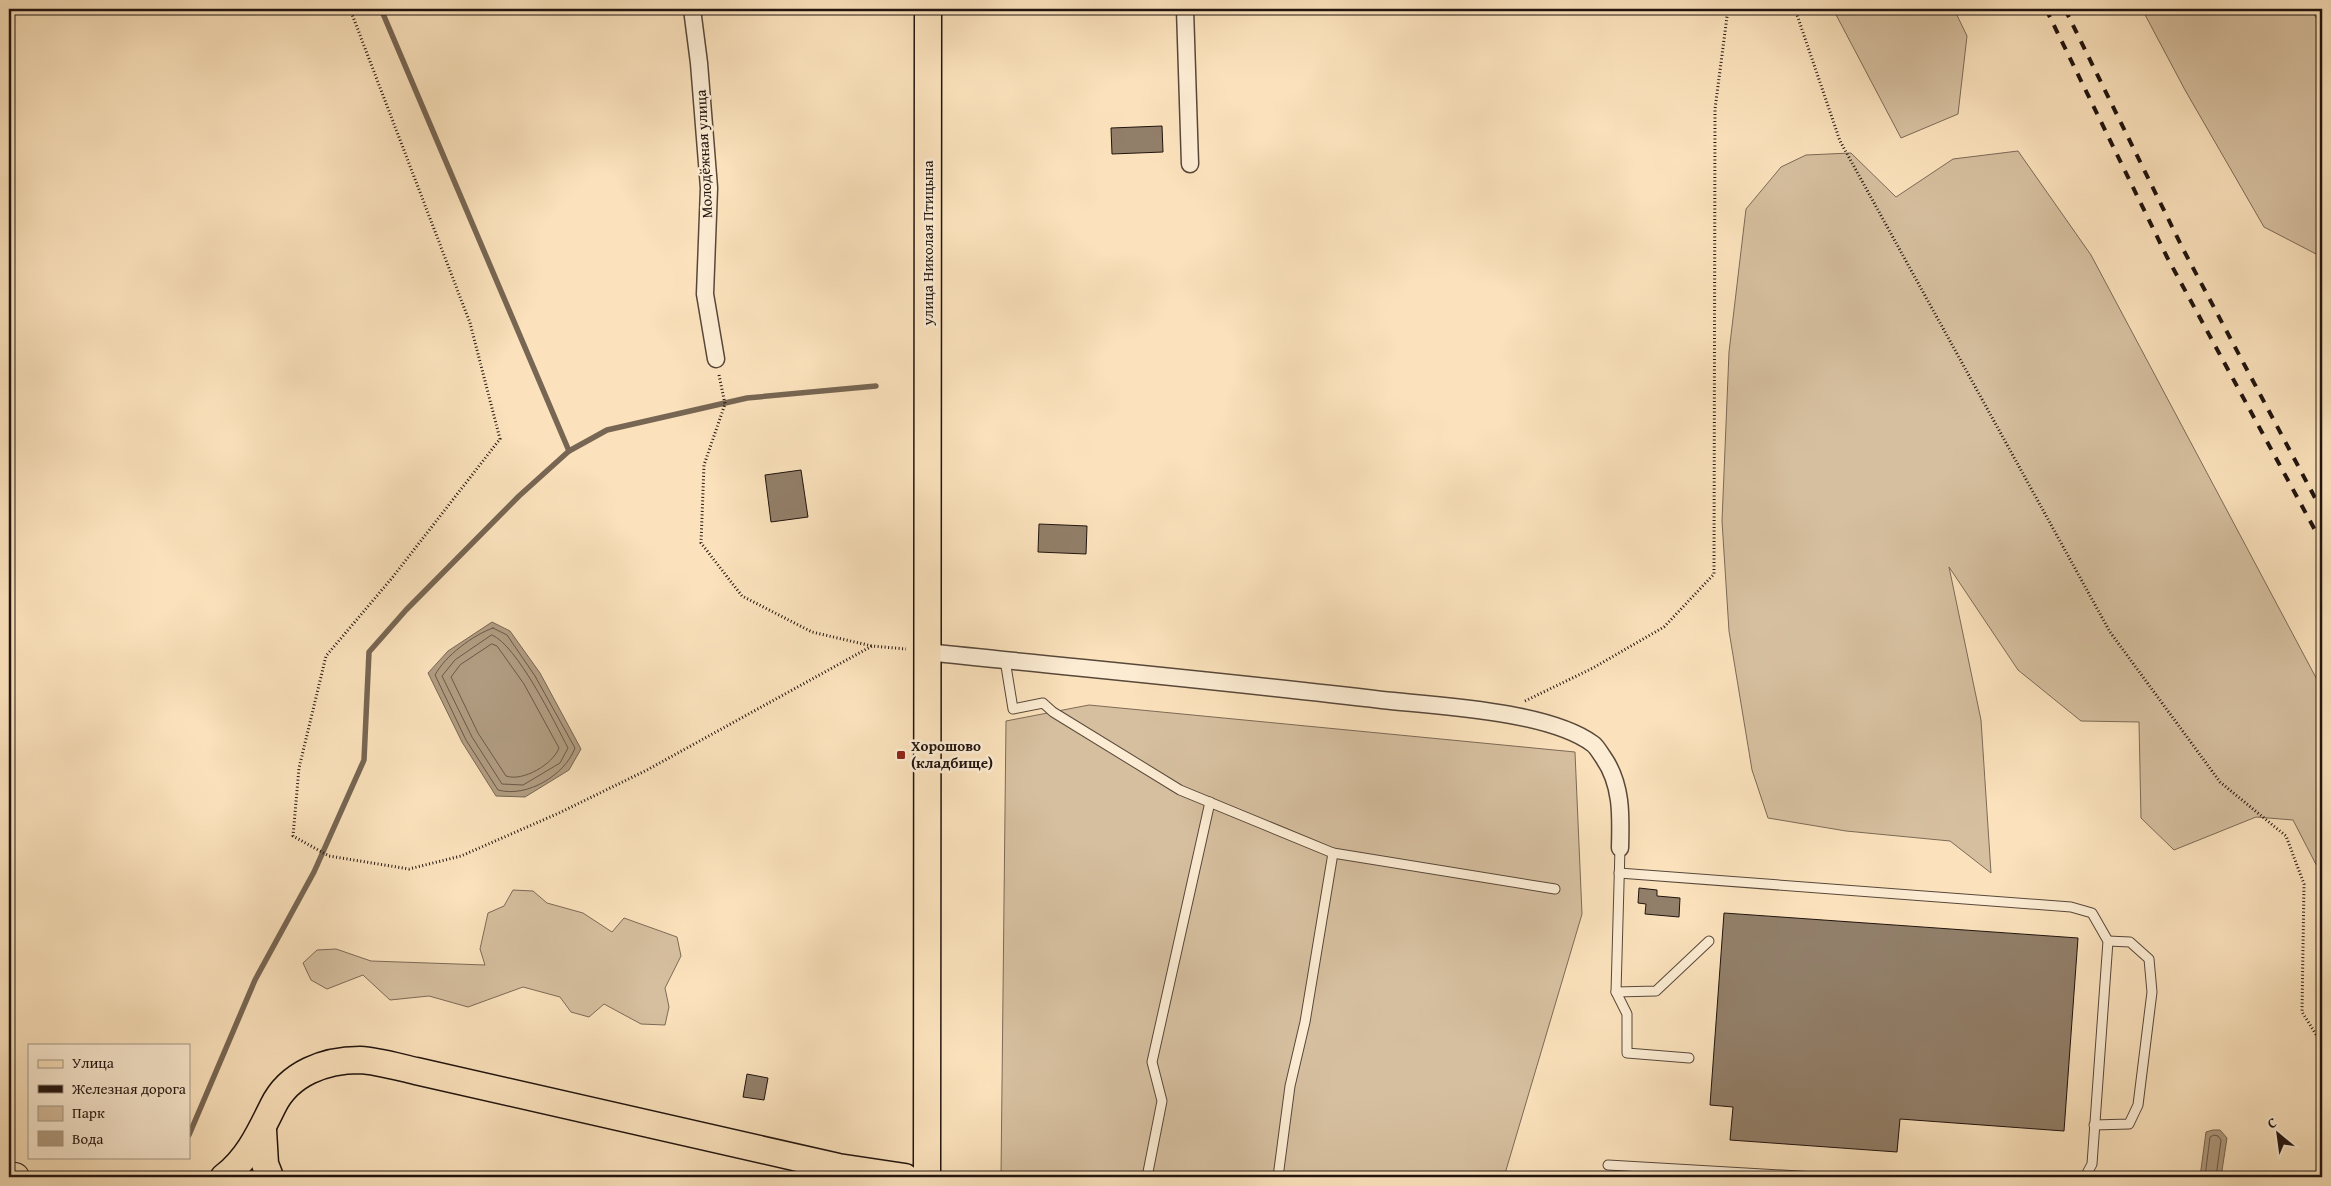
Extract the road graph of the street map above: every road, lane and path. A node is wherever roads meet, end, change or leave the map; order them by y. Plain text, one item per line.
1 (350, 9) edge
2 (692, 9) edge
3 (928, 9) edge
4 (1185, 9) edge
5 (1728, 9) edge
6 (1795, 9) edge
7 (1190, 164) dead end
8 (716, 359) dead end
9 (723, 394) dead end
10 (872, 646) junction
11 (927, 652) junction
12 (1006, 660) junction
13 (1500, 713) junction
14 (1210, 802) junction
15 (1620, 848) joint
16 (1333, 854) junction
17 (1619, 873) junction
18 (1555, 889) dead end
19 (1709, 941) dead end
20 (2108, 941) junction
21 (1616, 992) junction
22 (2322, 1044) edge
23 (1689, 1058) dead end
24 (2094, 1124) junction
25 (262, 1130) junction
26 (1608, 1165) dead end
27 (9, 1176) edge
28 (15, 1177) edge
29 (224, 1177) edge
30 (270, 1177) edge
31 (905, 1177) edge
32 (927, 1177) edge
33 (1147, 1177) edge
34 (1278, 1177) edge
35 (1816, 1177) edge
36 (2085, 1177) edge

1 - 10 path
2 - 8 street, Молодёжная улица
3 - 11 main road, улица Николая Птицына
4 - 7 street
5 - 13 path
6 - 22 path
9 - 10 path
10 - 11 path
11 - 12 street
11 - 32 main road, улица Николая Птицына
12 - 13 street
12 - 14 lane
13 - 15 street
14 - 16 lane
14 - 33 lane
15 - 17 lane
16 - 18 lane
16 - 34 lane
17 - 20 lane
17 - 21 lane
19 - 21 lane
20 - 24 lane
20 - 24 lane
21 - 23 lane
24 - 36 lane
25 - 29 main road
25 - 30 main road
25 - 31 main road
26 - 35 lane
27 - 28 highway

